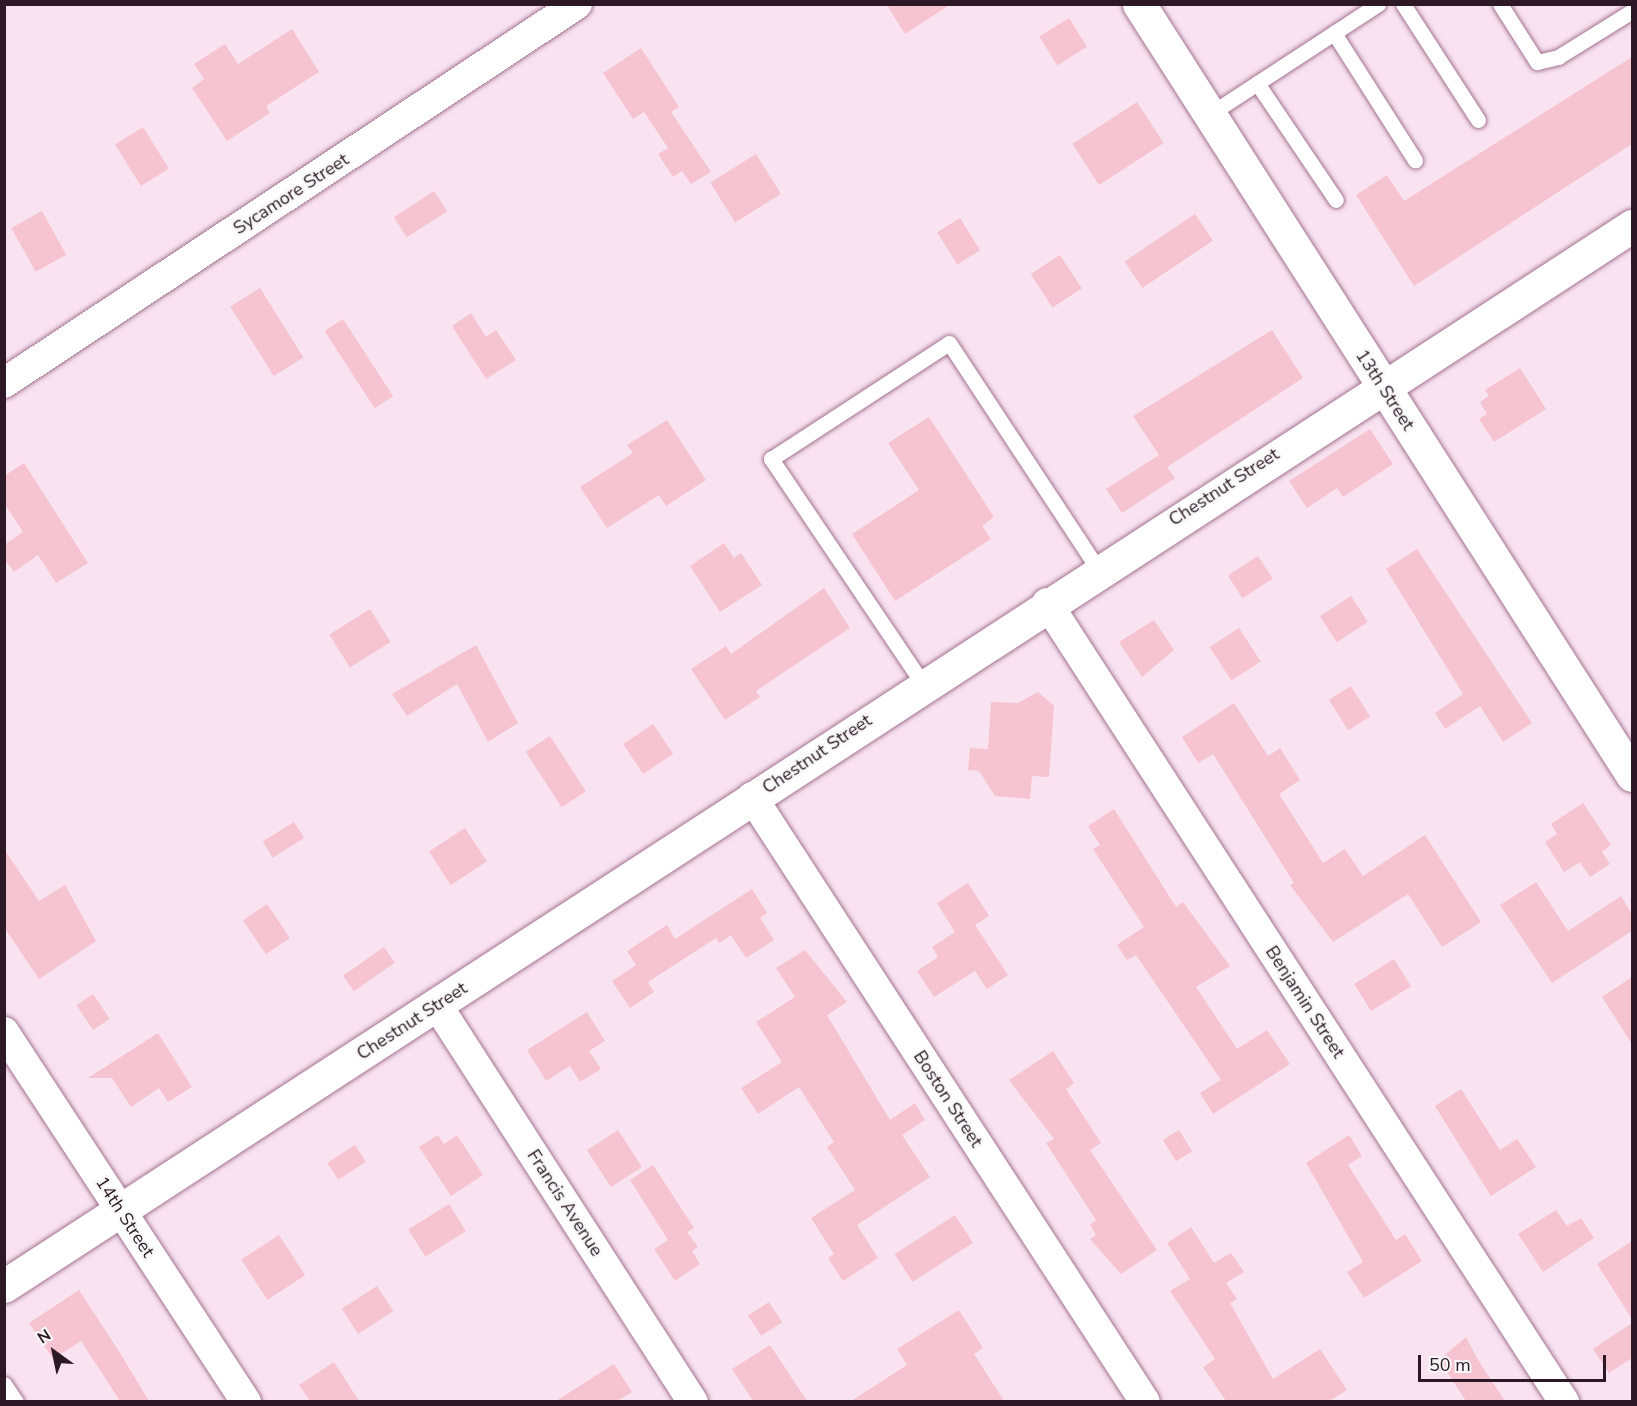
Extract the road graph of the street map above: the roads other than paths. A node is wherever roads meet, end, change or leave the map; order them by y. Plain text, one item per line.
1 (577, 4) edge
2 (1139, 4) edge
3 (1378, 4) edge
4 (1403, 4) edge
5 (1500, 4) edge
6 (1632, 11) edge
7 (1334, 33) junction
8 (1257, 83) junction
9 (1210, 114) junction
10 (1478, 120) dead end
11 (1415, 160) dead end
12 (1336, 200) dead end
13 (1632, 226) edge
14 (4, 383) edge
15 (1382, 385) junction
16 (1098, 569) junction
17 (1047, 603) junction
18 (923, 684) junction
19 (1632, 775) edge
20 (752, 797) junction
21 (437, 1005) junction
22 (4, 1032) edge
23 (120, 1210) junction
24 (4, 1286) edge
25 (4, 1384) edge
26 (16, 1401) edge
27 (246, 1401) edge
28 (693, 1401) edge
29 (1145, 1401) edge
30 (1564, 1401) edge

1 - 14 street, Sycamore Street
2 - 9 street, 13th Street
3 - 7 lane
4 - 10 lane
5 - 6 lane
7 - 8 lane
7 - 11 lane
8 - 9 lane
8 - 12 lane
9 - 15 street, 13th Street
13 - 15 street, Chestnut Street
15 - 16 street, Chestnut Street
15 - 19 street, 13th Street
16 - 17 street, Chestnut Street
16 - 18 lane
17 - 18 street, Chestnut Street
17 - 30 street, Benjamin Street
18 - 20 street, Chestnut Street
20 - 21 street, Chestnut Street
20 - 29 street, Boston Street
21 - 23 street, Chestnut Street
21 - 28 street, Francis Avenue
22 - 23 street, 14th Street
23 - 24 street, Chestnut Street
23 - 27 street, 14th Street
25 - 26 lane

